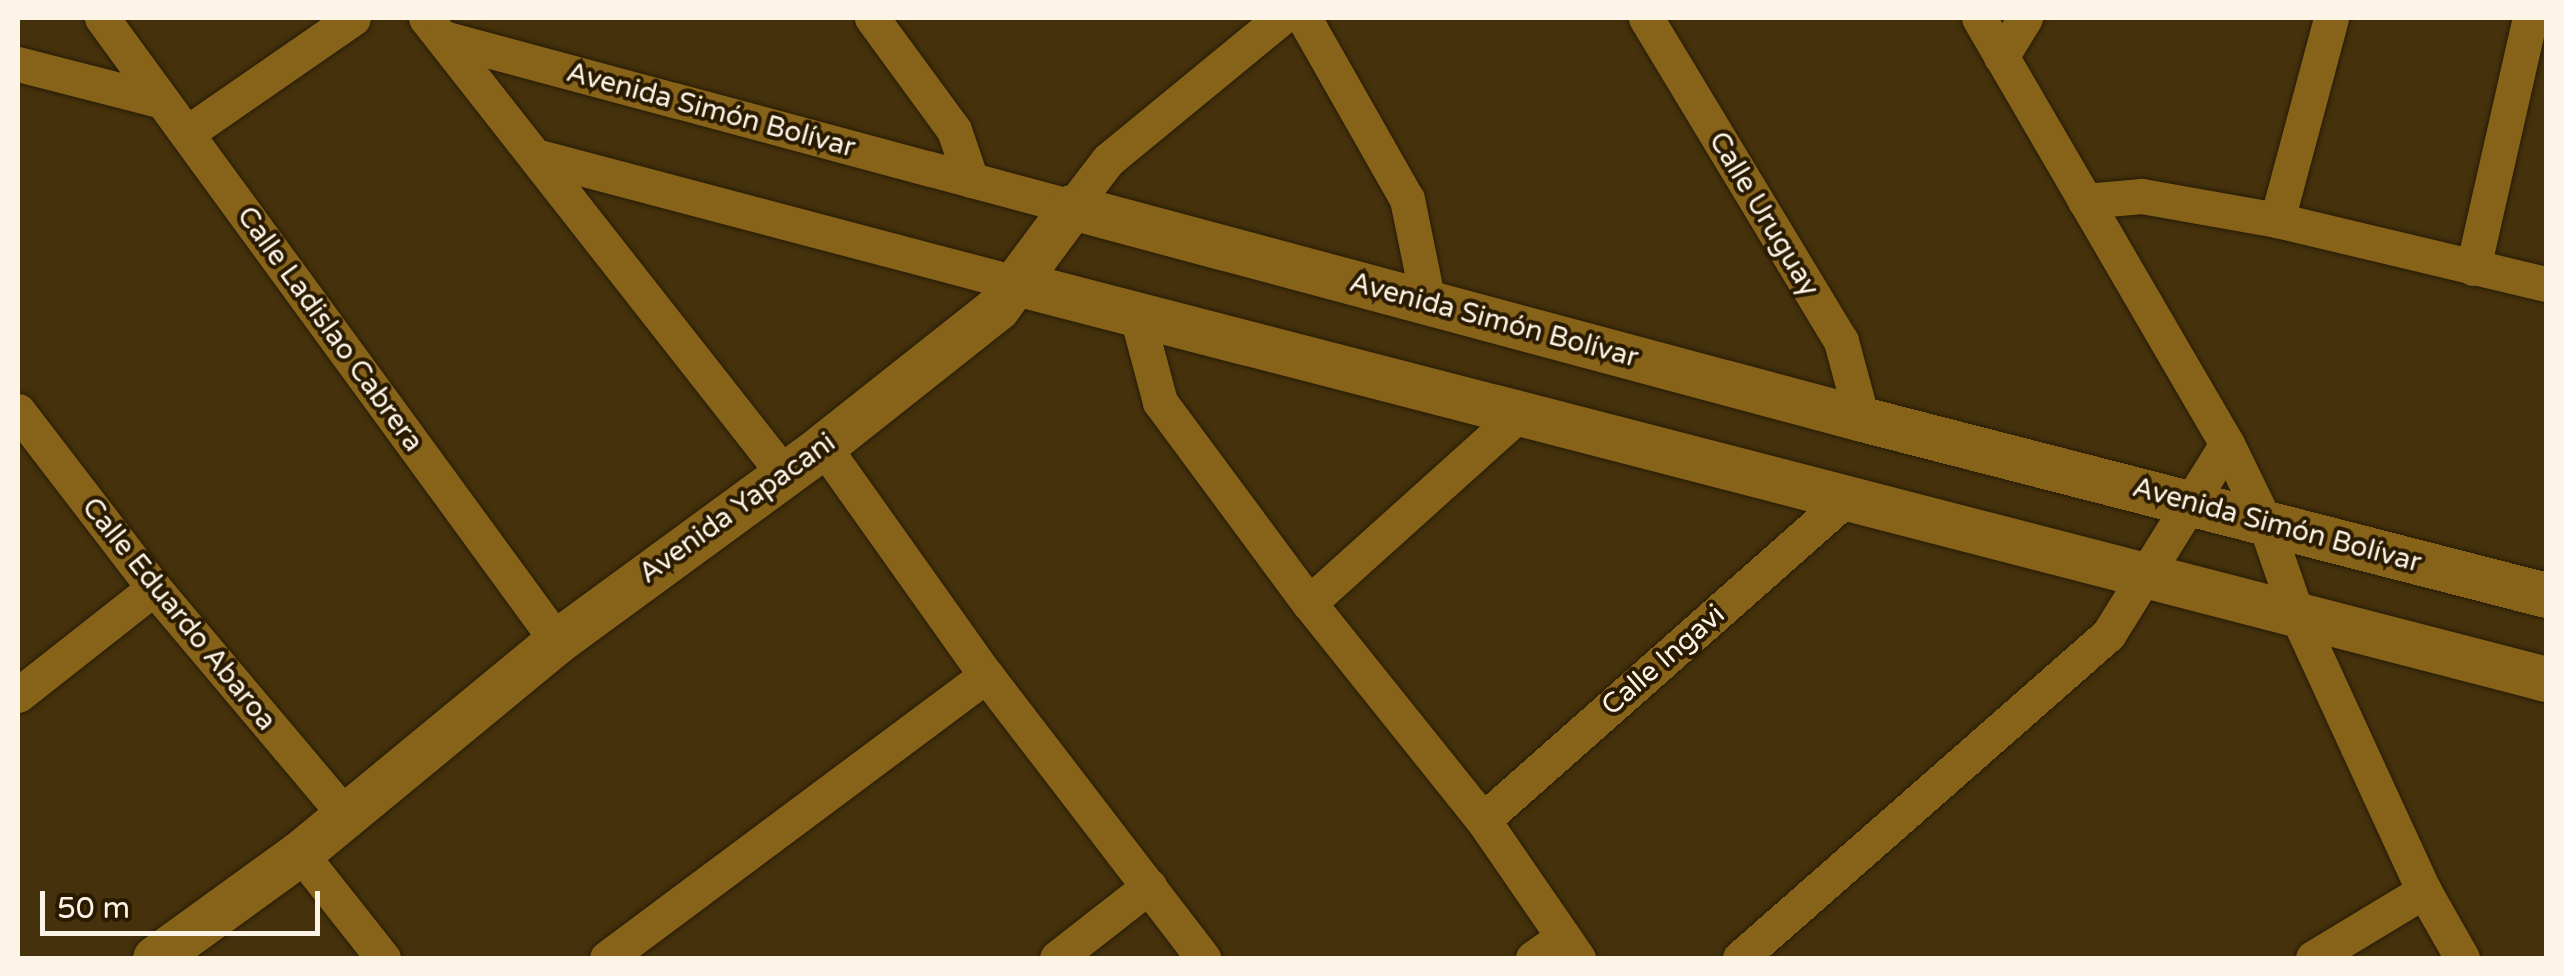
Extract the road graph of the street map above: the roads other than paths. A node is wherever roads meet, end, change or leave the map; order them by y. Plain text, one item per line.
1 (102, 18) edge
2 (353, 18) edge
3 (872, 18) edge
4 (1280, 18) edge
5 (1304, 18) edge
6 (1646, 18) edge
7 (1979, 18) edge
8 (2024, 18) edge
9 (2331, 18) edge
10 (2530, 18) edge
11 (434, 28) edge
12 (2000, 57) junction
13 (18, 64) edge
14 (158, 100) junction
15 (187, 133) junction
16 (535, 156) junction
17 (971, 180) junction
18 (2085, 201) junction
19 (1072, 207) junction
20 (2277, 220) junction
21 (2473, 268) junction
22 (1016, 283) junction
23 (2546, 284) edge
24 (1428, 302) junction
25 (1137, 316) junction
26 (18, 411) edge
27 (1516, 416) junction
28 (1862, 419) junction
29 (2226, 444) junction
30 (822, 446) junction
31 (784, 474) junction
32 (1844, 500) junction
33 (2190, 502) junction
34 (2264, 520) junction
35 (2149, 574) junction
36 (154, 588) junction
37 (2546, 595) edge
38 (1309, 603) junction
39 (2297, 615) junction
40 (557, 641) junction
41 (986, 675) junction
42 (2546, 679) edge
43 (18, 695) edge
44 (345, 815) junction
45 (1482, 820) junction
46 (300, 853) junction
47 (1149, 886) junction
48 (2424, 891) junction
49 (1570, 948) edge
50 (154, 958) edge
51 (384, 958) edge
52 (608, 958) edge
53 (1057, 958) edge
54 (1203, 958) edge
55 (1533, 958) edge
56 (1740, 958) edge
57 (2313, 958) edge
58 (2462, 958) edge

1 - 14 street, Calle Ladislao Cabrera
2 - 15 street
3 - 17 street
4 - 19 street, Avenida Yapacani
5 - 24 street
6 - 28 street, Calle Uruguay
7 - 12 street
8 - 12 street
9 - 20 street
10 - 21 street
11 - 16 street
11 - 17 street, Avenida Simón Bolívar
12 - 18 street
13 - 14 street
14 - 15 street, Calle Ladislao Cabrera
15 - 40 street, Calle Ladislao Cabrera
16 - 22 street
16 - 31 street
17 - 19 street, Avenida Simón Bolívar
18 - 20 street
18 - 29 street
19 - 22 street, Avenida Yapacani
19 - 24 street, Avenida Simón Bolívar
20 - 21 street
21 - 23 street
22 - 25 street
22 - 30 street, Avenida Yapacani
24 - 28 street, Avenida Simón Bolívar
25 - 27 street
25 - 38 street
26 - 36 street, Calle Eduardo Abaroa
27 - 32 street
27 - 38 street
28 - 33 street, Avenida Simón Bolívar
29 - 33 street
29 - 34 street
30 - 31 street, Avenida Yapacani
30 - 41 street
31 - 40 street, Avenida Yapacani
32 - 35 street
32 - 45 street, Calle Ingavi
33 - 34 street, Avenida Simón Bolívar
33 - 35 street
34 - 37 street, Avenida Simón Bolívar
34 - 39 street
35 - 39 street
35 - 56 street
36 - 43 street
36 - 44 street, Calle Eduardo Abaroa
38 - 45 street
39 - 42 street
39 - 48 street
40 - 44 street, Avenida Yapacani
41 - 47 street
41 - 52 street
44 - 46 street, Avenida Yapacani
45 - 49 street
46 - 50 street, Avenida Yapacani
46 - 51 street
47 - 53 street
47 - 54 street
48 - 57 street
48 - 58 street
49 - 55 street

